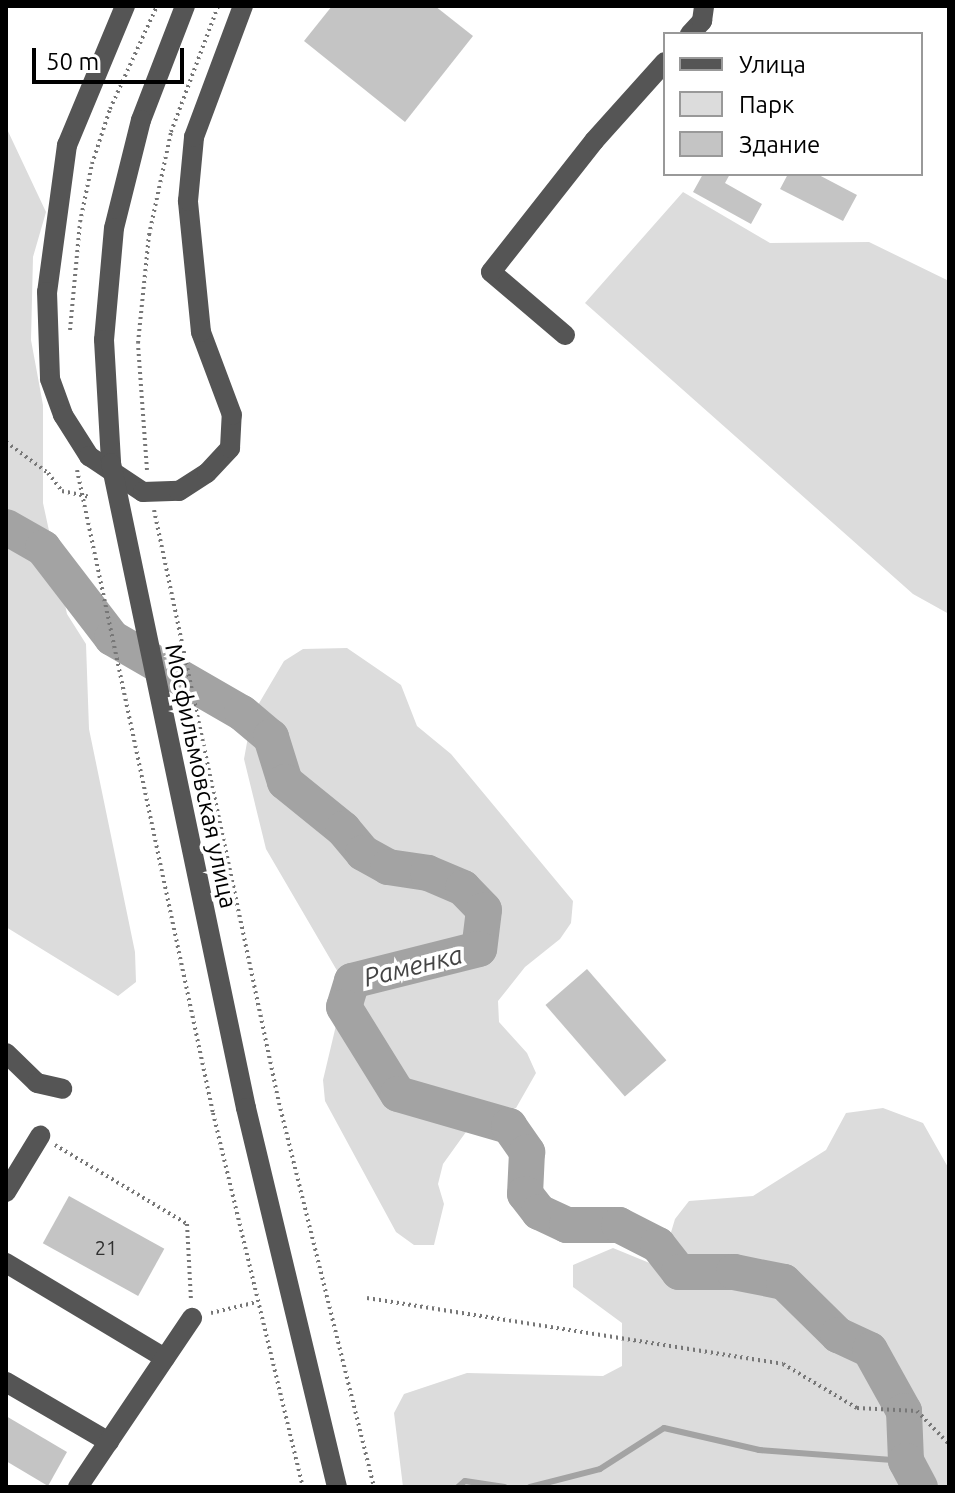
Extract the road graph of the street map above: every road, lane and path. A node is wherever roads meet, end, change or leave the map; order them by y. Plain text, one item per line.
1 (125, 6) edge
2 (157, 6) edge
3 (185, 6) edge
4 (195, 6) edge
5 (218, 6) edge
6 (243, 6) edge
7 (704, 6) edge
8 (692, 32) edge
9 (663, 64) edge
10 (161, 72) junction
11 (110, 109) dead end
12 (565, 335) dead end
13 (6, 442) edge
14 (148, 477) dead end
15 (90, 497) dead end
16 (154, 507) dead end
17 (6, 1053) edge
18 (62, 1089) dead end
19 (213, 1113) dead end
20 (40, 1136) joint
21 (6, 1192) edge
22 (6, 1263) edge
23 (367, 1298) dead end
24 (257, 1302) junction
25 (192, 1318) junction
26 (165, 1358) junction
27 (6, 1382) edge
28 (109, 1442) junction
29 (949, 1444) edge
30 (78, 1487) edge
31 (303, 1487) edge
32 (337, 1487) edge
33 (374, 1487) edge

1 - 6 street
2 - 11 path
3 - 10 street, Мосфильмовская улица
4 - 10 street, Мосфильмовская улица
5 - 14 path
7 - 8 street
9 - 12 street
10 - 32 street, Мосфильмовская улица
13 - 15 path
16 - 33 path
17 - 18 street
19 - 24 path
20 - 21 street
20 - 25 path
22 - 26 street
23 - 29 path
24 - 25 path
24 - 31 path
25 - 26 street
26 - 28 street
27 - 28 street
28 - 30 street

